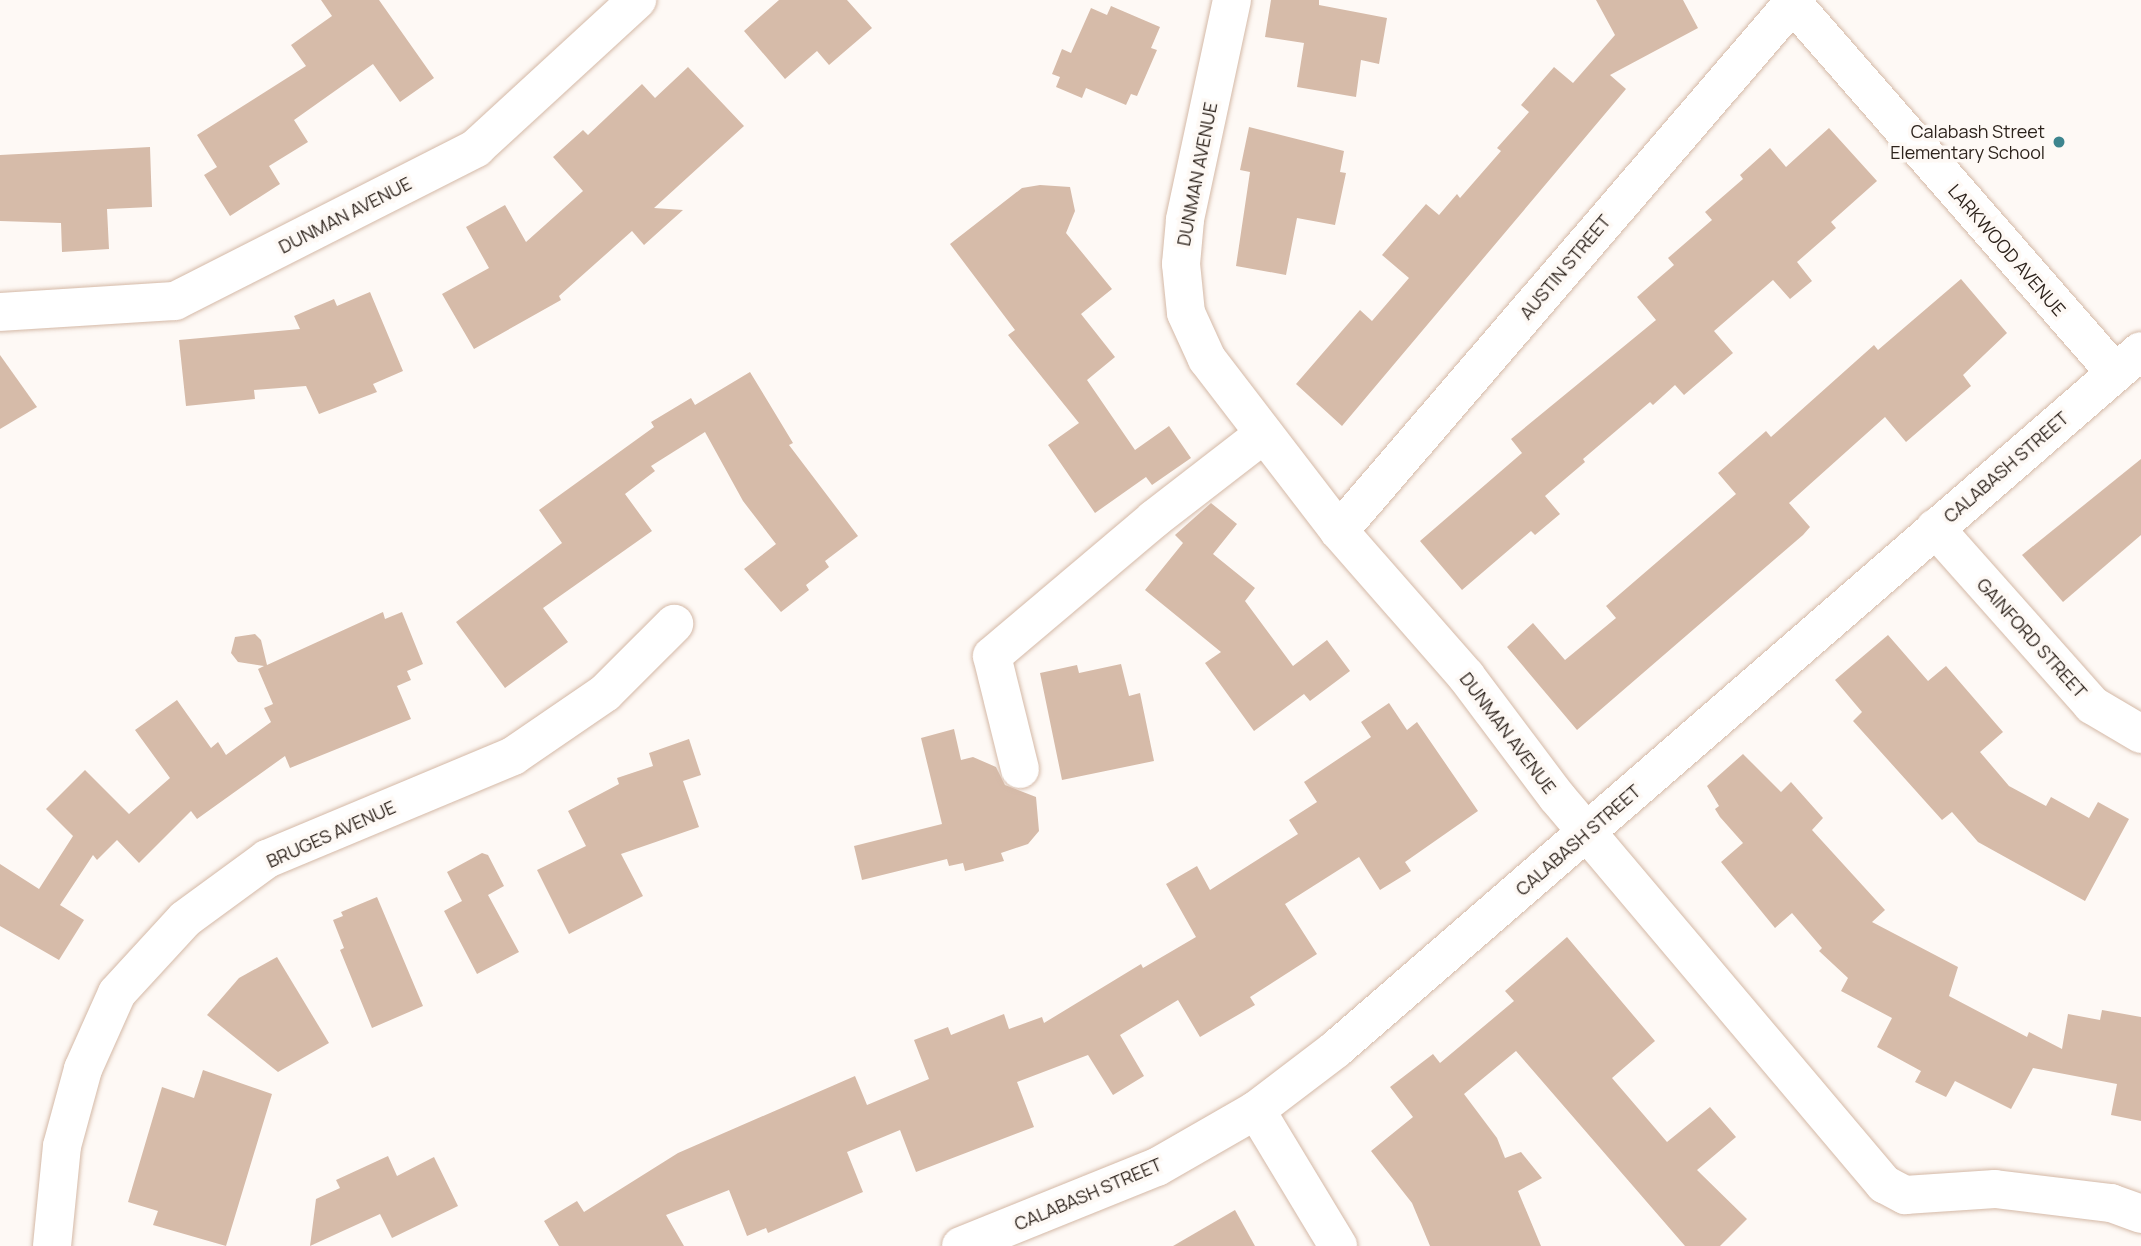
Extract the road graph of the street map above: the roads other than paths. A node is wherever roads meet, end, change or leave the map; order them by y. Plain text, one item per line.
1 (637, 0) edge
2 (1232, 0) edge
3 (1791, 2) edge
4 (0, 312) edge
5 (2128, 362) edge
6 (1264, 434) junction
7 (1935, 528) junction
8 (1339, 531) junction
9 (674, 624) dead end
10 (2141, 734) edge
11 (1020, 769) dead end
12 (1587, 832) junction
13 (1255, 1110) junction
14 (2141, 1214) edge
15 (52, 1246) edge
16 (961, 1246) edge
17 (1338, 1246) edge

1 - 4 street, DUNMAN AVENUE
2 - 6 street, DUNMAN AVENUE
3 - 5 street, LARKWOOD AVENUE
3 - 8 street, AUSTIN STREET
5 - 7 street, CALABASH STREET
6 - 8 street, DUNMAN AVENUE
6 - 11 street
7 - 10 street, GAINFORD STREET
7 - 12 street, CALABASH STREET
8 - 12 street, DUNMAN AVENUE
9 - 15 street, BRUGES AVENUE
12 - 13 street, CALABASH STREET
12 - 14 street, DUNMAN AVENUE
13 - 16 street, CALABASH STREET
13 - 17 street

